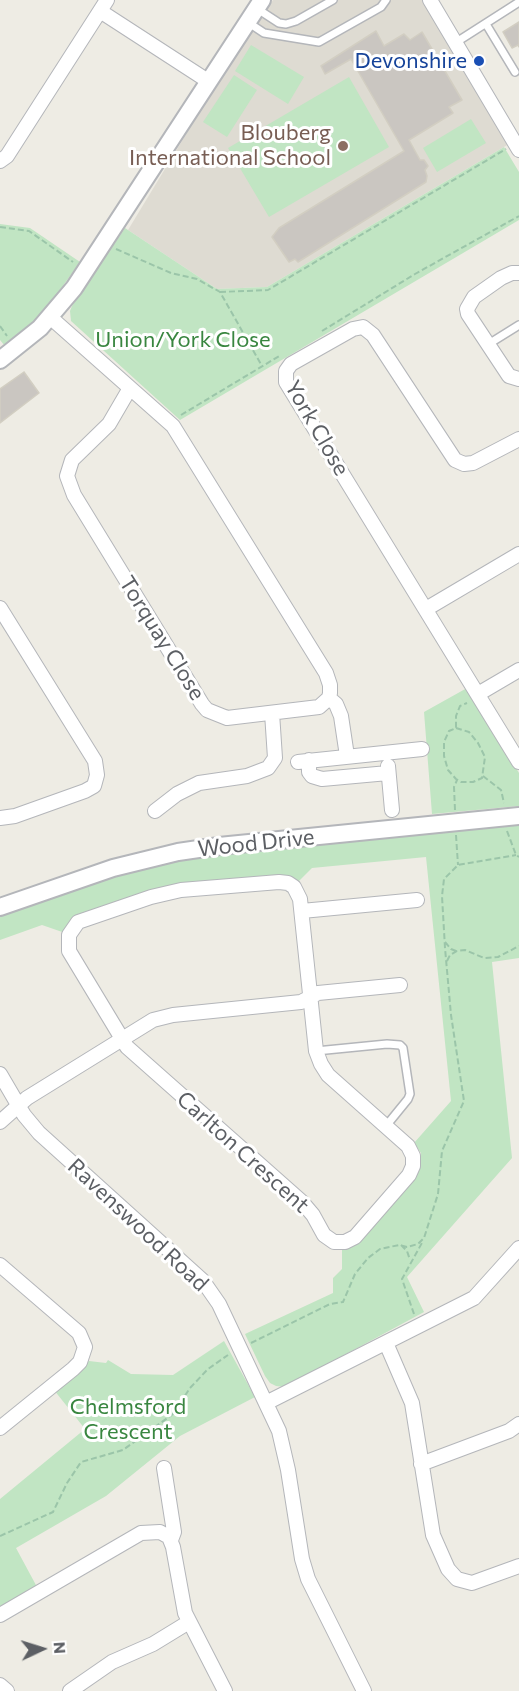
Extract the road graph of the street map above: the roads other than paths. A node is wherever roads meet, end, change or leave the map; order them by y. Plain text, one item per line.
1 (333, 0) edge
2 (386, 0) edge
3 (430, 0) edge
4 (519, 2) edge
5 (103, 6) edge
6 (255, 10) edge
7 (486, 24) junction
8 (455, 43) junction
9 (515, 72) dead end
10 (208, 81) junction
11 (517, 147) edge
12 (0, 161) edge
13 (519, 273) edge
14 (50, 317) junction
15 (519, 325) edge
16 (487, 345) junction
17 (0, 360) edge
18 (519, 379) edge
19 (130, 388) junction
20 (519, 439) edge
21 (519, 554) edge
22 (0, 608) edge
23 (426, 609) junction
24 (519, 670) edge
25 (478, 694) junction
26 (329, 698) junction
27 (272, 713) junction
28 (422, 748) dead end
29 (387, 752) junction
30 (347, 756) junction
31 (519, 762) edge
32 (388, 773) junction
33 (392, 810) dead end
34 (155, 811) dead end
35 (510, 817) edge
36 (0, 818) edge
37 (417, 900) dead end
38 (0, 907) edge
39 (302, 911) junction
40 (400, 985) dead end
41 (310, 997) junction
42 (122, 1038) junction
43 (316, 1051) junction
44 (0, 1074) edge
45 (18, 1105) junction
46 (0, 1122) edge
47 (386, 1126) junction
48 (519, 1248) edge
49 (3, 1275) edge
50 (386, 1343) junction
51 (266, 1403) junction
52 (519, 1424) edge
53 (0, 1428) edge
54 (422, 1464) junction
55 (164, 1468) dead end
56 (171, 1540) junction
57 (519, 1566) edge
58 (0, 1615) edge
59 (189, 1622) junction
60 (0, 1685) edge
61 (7, 1691) edge
62 (70, 1691) edge
63 (225, 1691) edge
64 (364, 1691) edge

1 - 6 lane
2 - 6 lane
3 - 8 street
4 - 7 lane
5 - 10 street
5 - 12 street
6 - 10 street
7 - 8 lane
7 - 9 lane
8 - 11 street
10 - 14 street
13 - 16 street
14 - 17 street
14 - 19 street
15 - 16 lane
16 - 18 street
19 - 26 street
19 - 27 street, Torquay Close
20 - 23 street, York Close
21 - 23 street
22 - 36 street
23 - 25 street, York Close
24 - 25 street
25 - 31 street, York Close
26 - 27 street, Torquay Close
26 - 30 street
27 - 34 street
28 - 29 street
29 - 30 street
29 - 32 street
30 - 32 street
32 - 33 street
35 - 38 street, Wood Drive
37 - 39 street
39 - 41 street, Carlton Crescent
39 - 42 street, Carlton Crescent
40 - 41 street
41 - 42 street
41 - 43 street, Carlton Crescent
42 - 45 street
42 - 47 street, Carlton Crescent
43 - 47 street, Carlton Crescent
43 - 47 lane
44 - 45 street, Ravenswood Road
45 - 46 street
45 - 51 street, Ravenswood Road
48 - 50 street
49 - 53 street
50 - 51 street
50 - 54 street
51 - 64 street, Ravenswood Road
52 - 54 street
54 - 57 street
55 - 56 street
56 - 58 street
56 - 59 street
59 - 62 street
59 - 63 street
60 - 61 street

